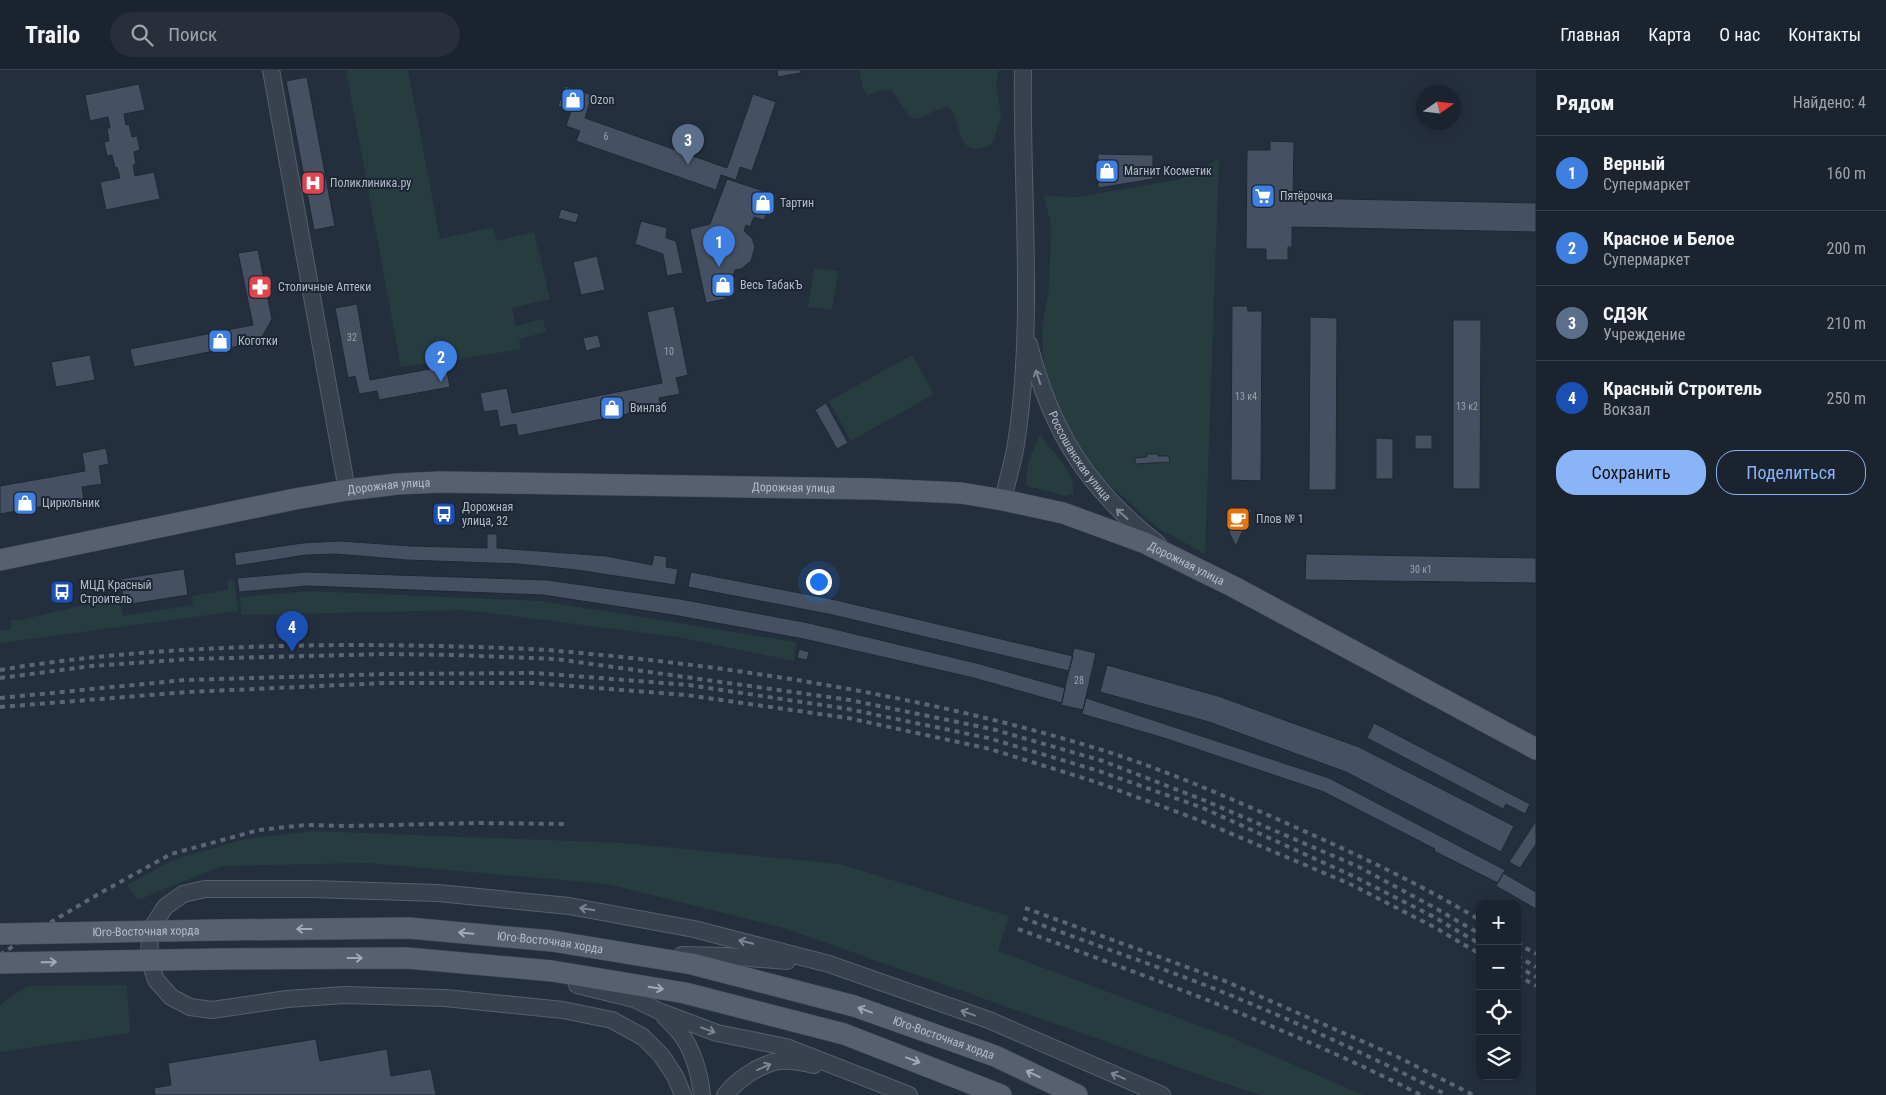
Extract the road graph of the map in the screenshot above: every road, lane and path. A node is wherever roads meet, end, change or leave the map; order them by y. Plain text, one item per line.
1 (271, 70) edge
2 (1023, 70) edge
3 (1025, 330) junction
4 (346, 490) junction
5 (1003, 500) junction
6 (1173, 556) junction
7 (0, 560) edge
8 (1536, 749) edge
9 (0, 934) edge
10 (635, 954) junction
11 (407, 958) junction
12 (0, 963) edge
13 (830, 964) junction
14 (660, 1012) junction
15 (852, 1074) junction
16 (683, 1095) edge
17 (702, 1095) edge
18 (725, 1095) edge
19 (908, 1095) edge
20 (1001, 1095) edge
21 (1077, 1095) edge
22 (1162, 1095) edge

1 - 4 street
2 - 3 street, Россошанская улица
3 - 5 street, Россошанская улица
6 -> 3 street, Россошанская улица
4 - 5 main road, Дорожная улица
4 - 7 main road, Дорожная улица
5 - 6 main road, Дорожная улица
6 - 8 main road, Дорожная улица
10 -> 9 main road, Юго-Восточная хорда, bridge
10 - 13 street
21 -> 10 main road, Юго-Восточная хорда
12 -> 11 main road, bridge
11 - 14 street
11 -> 20 main road
13 -> 16 street
22 -> 13 street
14 -> 15 street
14 - 17 street
18 -> 15 street
15 - 19 street

